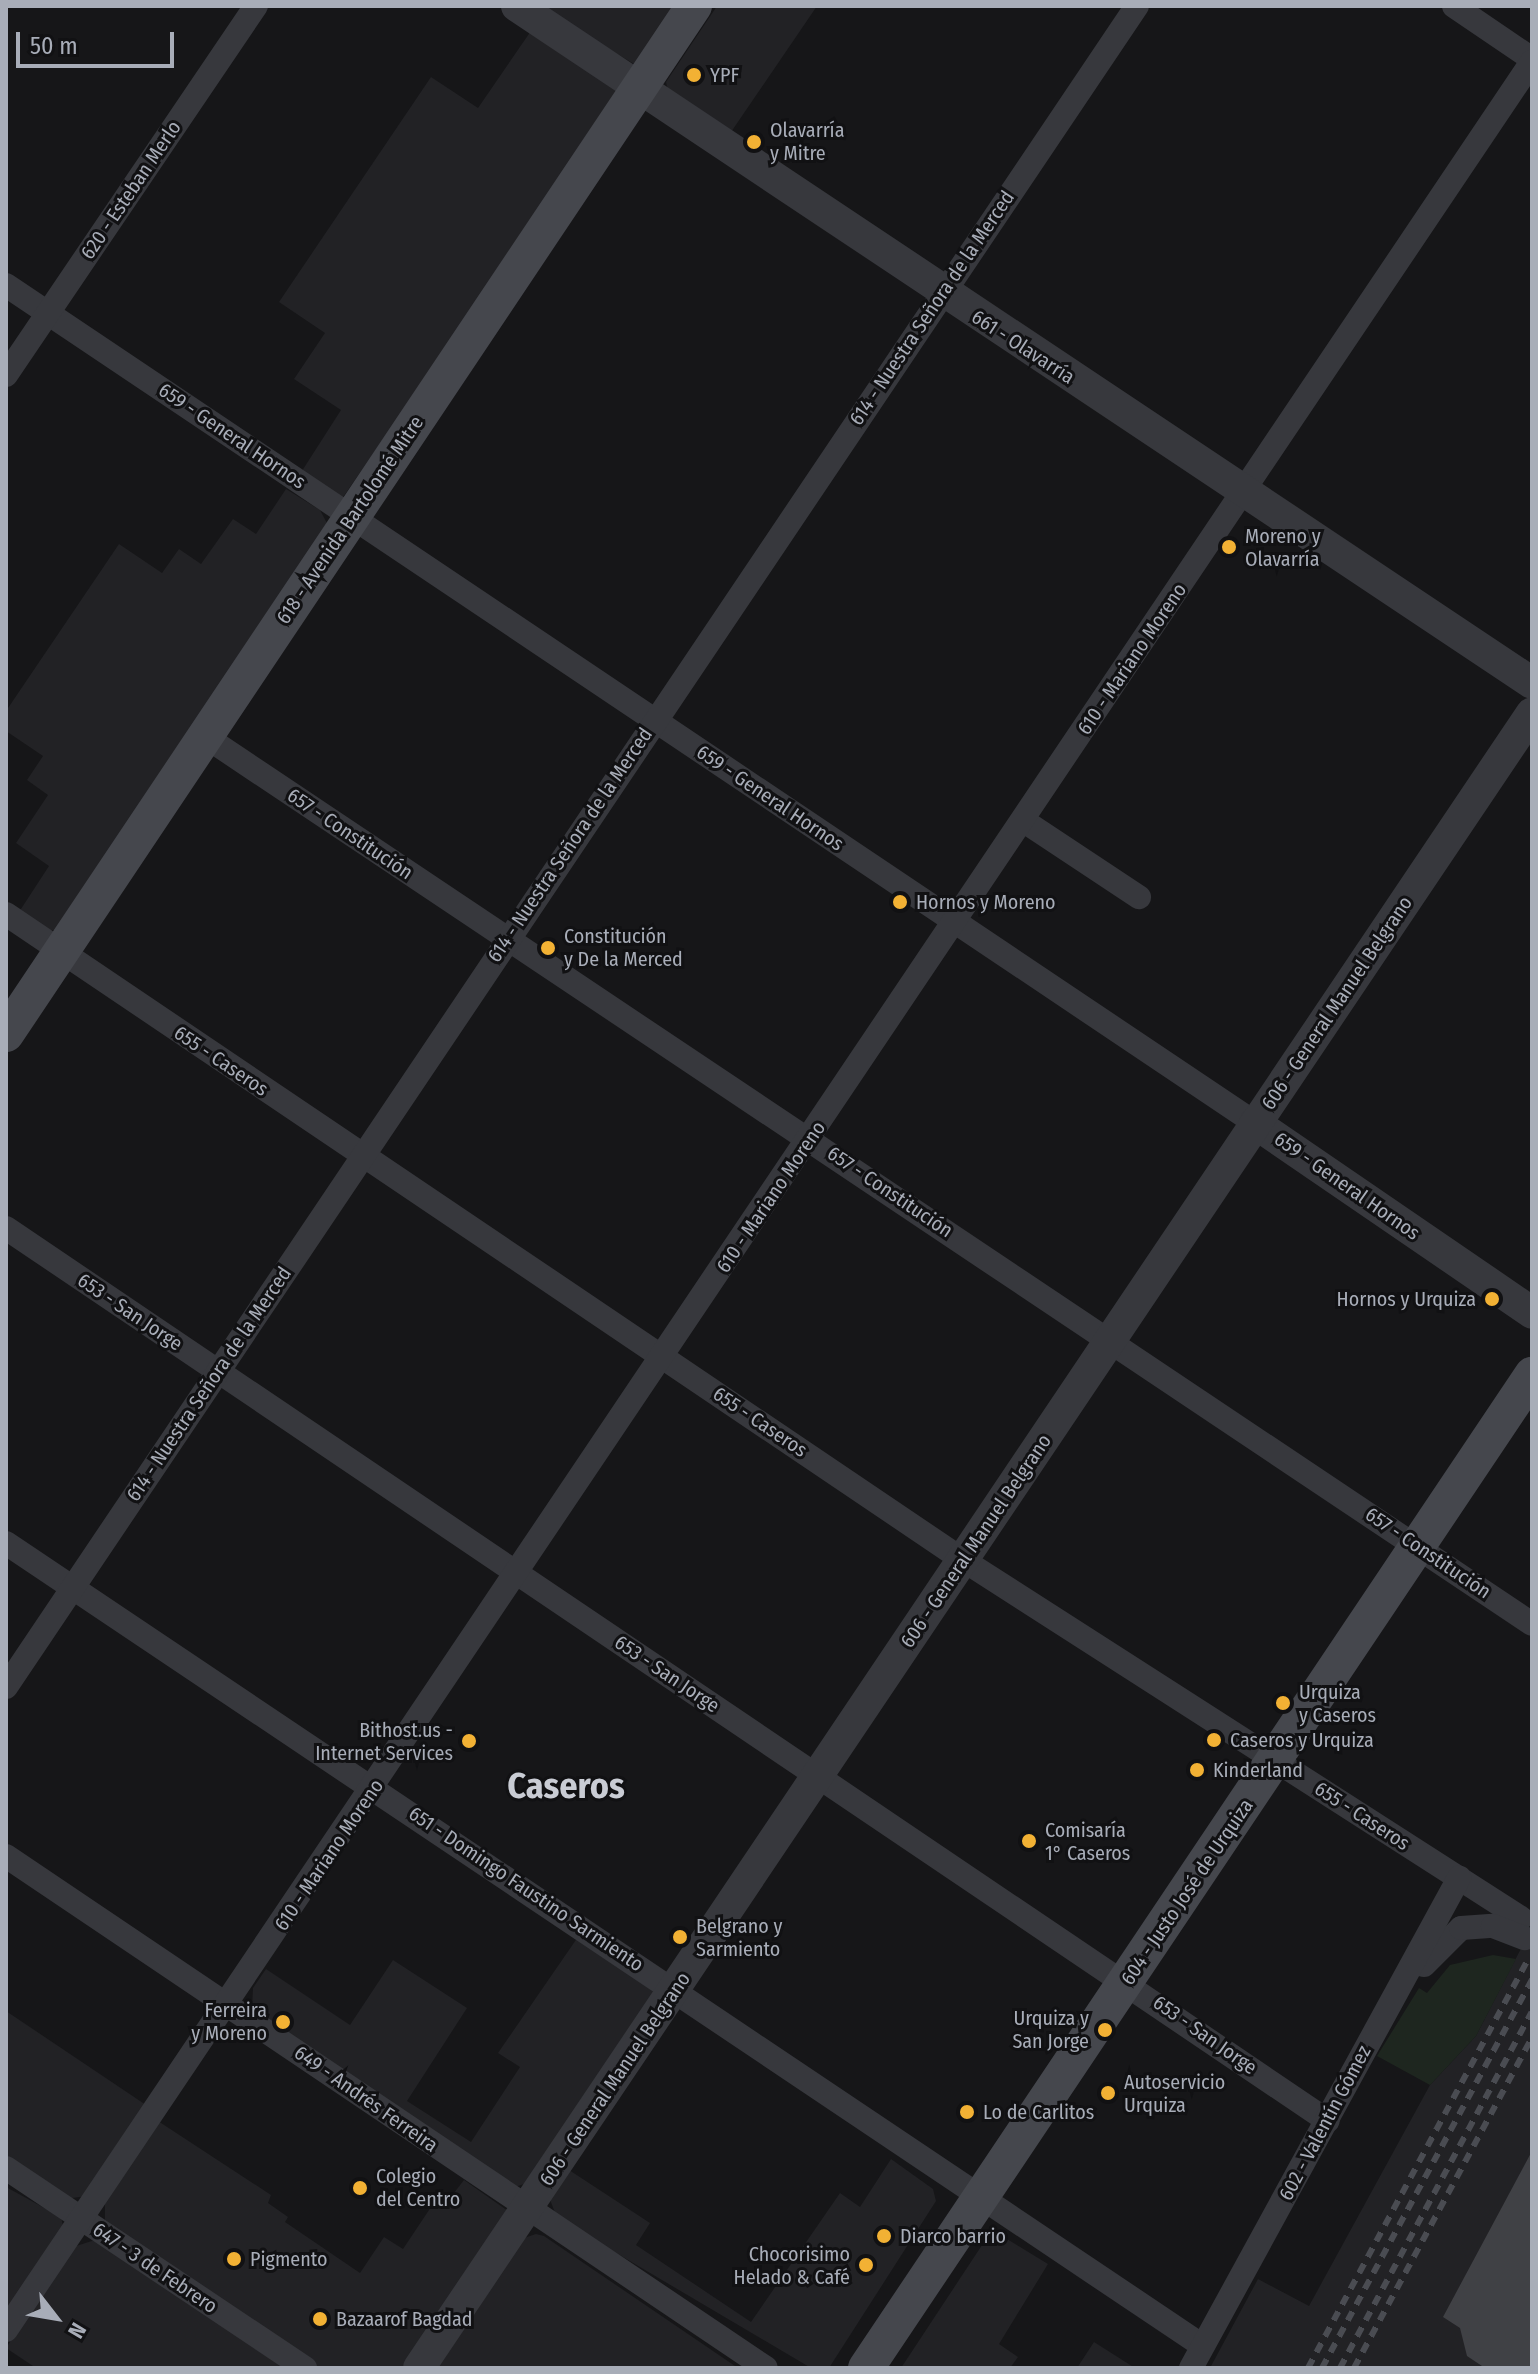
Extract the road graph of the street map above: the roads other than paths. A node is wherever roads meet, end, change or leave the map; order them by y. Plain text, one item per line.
1 (256, 6) edge
2 (517, 6) edge
3 (694, 6) edge
4 (1137, 6) edge
5 (1454, 6) edge
6 (1532, 60) edge
7 (639, 88) junction
8 (6, 285) edge
9 (941, 294) junction
10 (48, 313) junction
11 (6, 375) edge
12 (1244, 493) junction
13 (351, 516) junction
14 (1532, 683) edge
15 (1532, 713) edge
16 (653, 719) junction
17 (206, 737) junction
18 (1024, 821) junction
19 (1139, 897) dead end
20 (6, 914) edge
21 (953, 923) junction
22 (507, 940) junction
23 (62, 952) junction
24 (6, 1034) edge
25 (1255, 1123) junction
26 (811, 1139) junction
27 (361, 1156) junction
28 (6, 1228) edge
29 (1532, 1313) edge
30 (1112, 1340) junction
31 (662, 1356) junction
32 (218, 1372) junction
33 (1532, 1375) edge
34 (6, 1543) edge
35 (1418, 1546) junction
36 (963, 1560) junction
37 (518, 1573) junction
38 (73, 1587) junction
39 (1532, 1624) edge
40 (6, 1687) edge
41 (1274, 1760) junction
42 (818, 1776) junction
43 (374, 1787) junction
44 (6, 1856) edge
45 (1459, 1878) junction
46 (1128, 1981) junction
47 (675, 1990) junction
48 (228, 2006) junction
49 (1377, 2027) junction
50 (1328, 2121) junction
51 (6, 2168) edge
52 (982, 2196) junction
53 (527, 2210) junction
54 (82, 2219) junction
55 (6, 2330) edge
56 (1203, 2346) junction
57 (305, 2368) edge
58 (419, 2368) edge
59 (766, 2368) edge
60 (866, 2368) edge
61 (1191, 2368) edge

1 - 10 street, 620 - Esteban Merlo
2 - 7 street, 661 - Olavarría
3 - 7 main road, 618 - Avenida Bartolomé Mitre
4 - 9 street, 614 - Nuestra Señora de la Merced
5 - 6 street
6 - 12 street, 610 - Mariano Moreno
7 - 9 street, 661 - Olavarría
7 - 13 main road, 618 - Avenida Bartolomé Mitre
8 - 10 street, 659 - General Hornos
9 - 12 street, 661 - Olavarría
9 - 16 street, 614 - Nuestra Señora de la Merced
10 - 11 street, 620 - Esteban Merlo
10 - 13 street, 659 - General Hornos
12 - 14 street, 661 - Olavarría
12 - 18 street, 610 - Mariano Moreno
13 - 16 street, 659 - General Hornos
13 - 17 main road, 618 - Avenida Bartolomé Mitre
15 - 25 street, 606 - General Manuel Belgrano
16 - 21 street, 659 - General Hornos
16 - 22 street, 614 - Nuestra Señora de la Merced
17 - 22 street, 657 - Constitución
17 - 23 main road, 618 - Avenida Bartolomé Mitre
18 - 19 street
18 - 21 street, 610 - Mariano Moreno
20 - 23 street, 655 - Caseros
21 - 25 street, 659 - General Hornos
21 - 26 street, 610 - Mariano Moreno
22 - 26 street, 657 - Constitución
22 - 27 street, 614 - Nuestra Señora de la Merced
23 - 24 main road, 618 - Avenida Bartolomé Mitre
23 - 27 street, 655 - Caseros
25 - 29 street, 659 - General Hornos
25 - 30 street, 606 - General Manuel Belgrano
26 - 30 street, 657 - Constitución
26 - 31 street, 610 - Mariano Moreno
27 - 31 street, 655 - Caseros
27 - 32 street, 614 - Nuestra Señora de la Merced
28 - 32 street, 653 - San Jorge
30 - 35 street, 657 - Constitución
30 - 36 street, 606 - General Manuel Belgrano
31 - 36 street, 655 - Caseros
31 - 37 street, 610 - Mariano Moreno
32 - 37 street, 653 - San Jorge
32 - 38 street, 614 - Nuestra Señora de la Merced
33 - 35 main road, 604 - Justo José de Urquiza
34 - 38 street, 651 - Domingo Faustino Sarmiento
35 - 39 street, 657 - Constitución
35 - 41 main road, 604 - Justo José de Urquiza
36 - 41 street, 655 - Caseros
36 - 42 street, 606 - General Manuel Belgrano
37 - 42 street, 653 - San Jorge
37 - 43 street, 610 - Mariano Moreno
38 - 40 street, 614 - Nuestra Señora de la Merced
38 - 43 street, 651 - Domingo Faustino Sarmiento
41 - 45 street, 655 - Caseros
41 - 46 main road, 604 - Justo José de Urquiza
42 - 46 street, 653 - San Jorge
42 - 47 street, 606 - General Manuel Belgrano
43 - 47 street, 651 - Domingo Faustino Sarmiento
43 - 48 street, 610 - Mariano Moreno
44 - 48 street, 649 - Andrés Ferreira
45 - 49 street, 602 - Valentín Gómez
45 - 49 street, 655 - Caseros
46 - 50 street, 653 - San Jorge
46 - 52 main road, 604 - Justo José de Urquiza
47 - 52 street, 651 - Domingo Faustino Sarmiento
47 - 53 street, 606 - General Manuel Belgrano
48 - 53 street, 649 - Andrés Ferreira
48 - 54 street, 610 - Mariano Moreno
49 - 50 street, 602 - Valentín Gómez
50 - 56 street, 602 - Valentín Gómez
51 - 54 street, 647 - 3 de Febrero
52 - 56 street, 651 - Domingo Faustino Sarmiento
52 - 60 main road, 604 - Justo José de Urquiza
53 - 58 street, 606 - General Manuel Belgrano
53 - 59 street, 649 - Andrés Ferreira
54 - 55 street, 610 - Mariano Moreno
54 - 57 street, 647 - 3 de Febrero
56 - 61 street, 602 - Valentín Gómez

